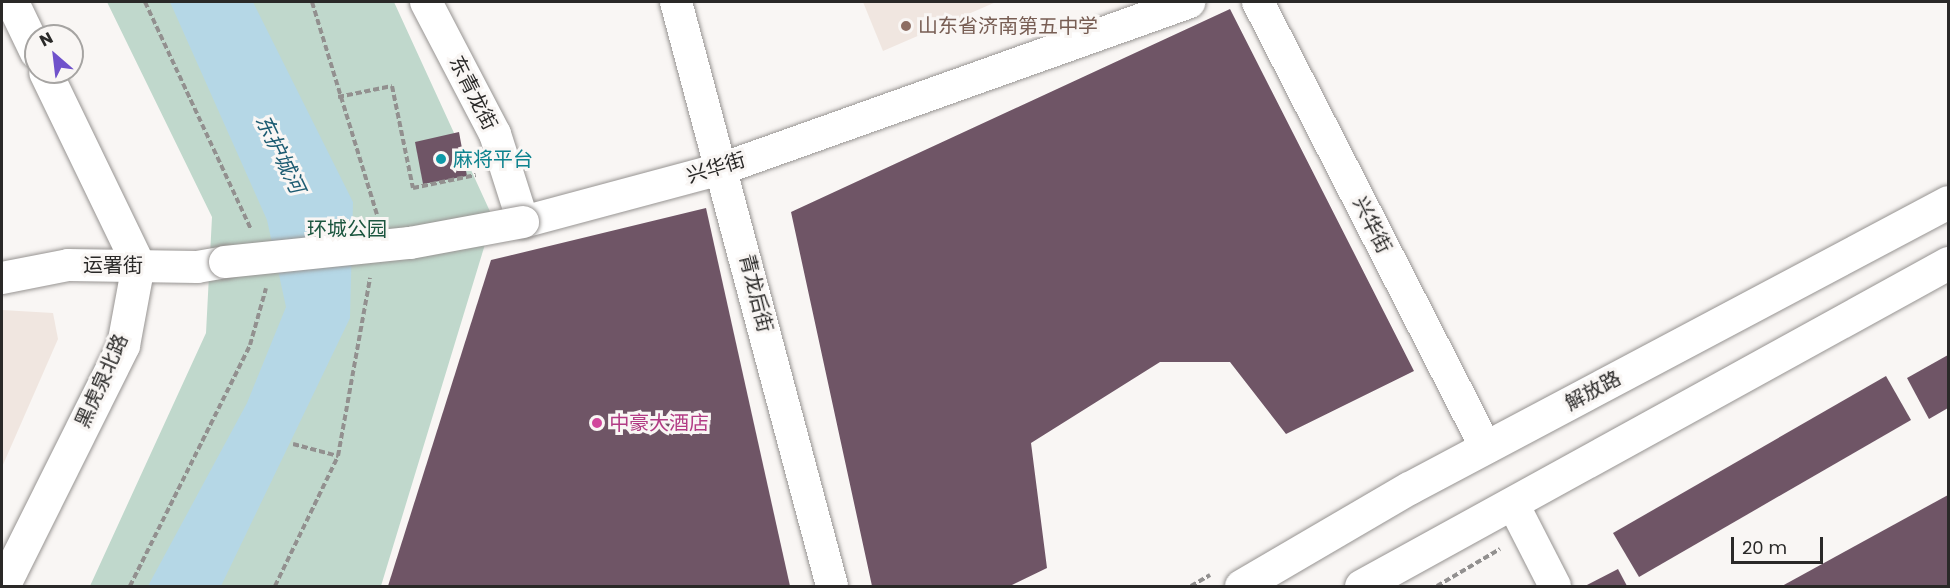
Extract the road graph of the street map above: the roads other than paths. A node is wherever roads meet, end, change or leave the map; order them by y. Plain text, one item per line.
1 (12, 2) edge
2 (426, 2) edge
3 (676, 2) edge
4 (1189, 2) edge
5 (1258, 2) edge
6 (24, 27) edge
7 (51, 84) edge
8 (724, 168) junction
9 (1948, 202) edge
10 (524, 222) junction
11 (225, 262) joint
12 (1948, 263) edge
13 (138, 264) junction
14 (2, 278) edge
15 (1486, 448) junction
16 (1513, 504) junction
17 (3, 586) edge
18 (832, 586) edge
19 (1240, 586) edge
20 (1361, 586) edge
21 (1555, 586) edge

1 - 6 main road
2 - 10 street, 东青龙街
3 - 8 street, 青龙后街
4 - 8 street, 兴华街
5 - 15 street, 兴华街
7 - 13 main road
8 - 10 street, 兴华街
8 - 18 street, 青龙后街
9 - 15 main road, 解放路
10 - 11 street, 兴华街, bridge
11 - 13 street, 运署街
12 - 16 main road
13 - 14 street, 运署街
13 - 17 main road, 黑虎泉北路
15 - 19 main road, 解放路
16 - 20 main road
16 - 21 street

